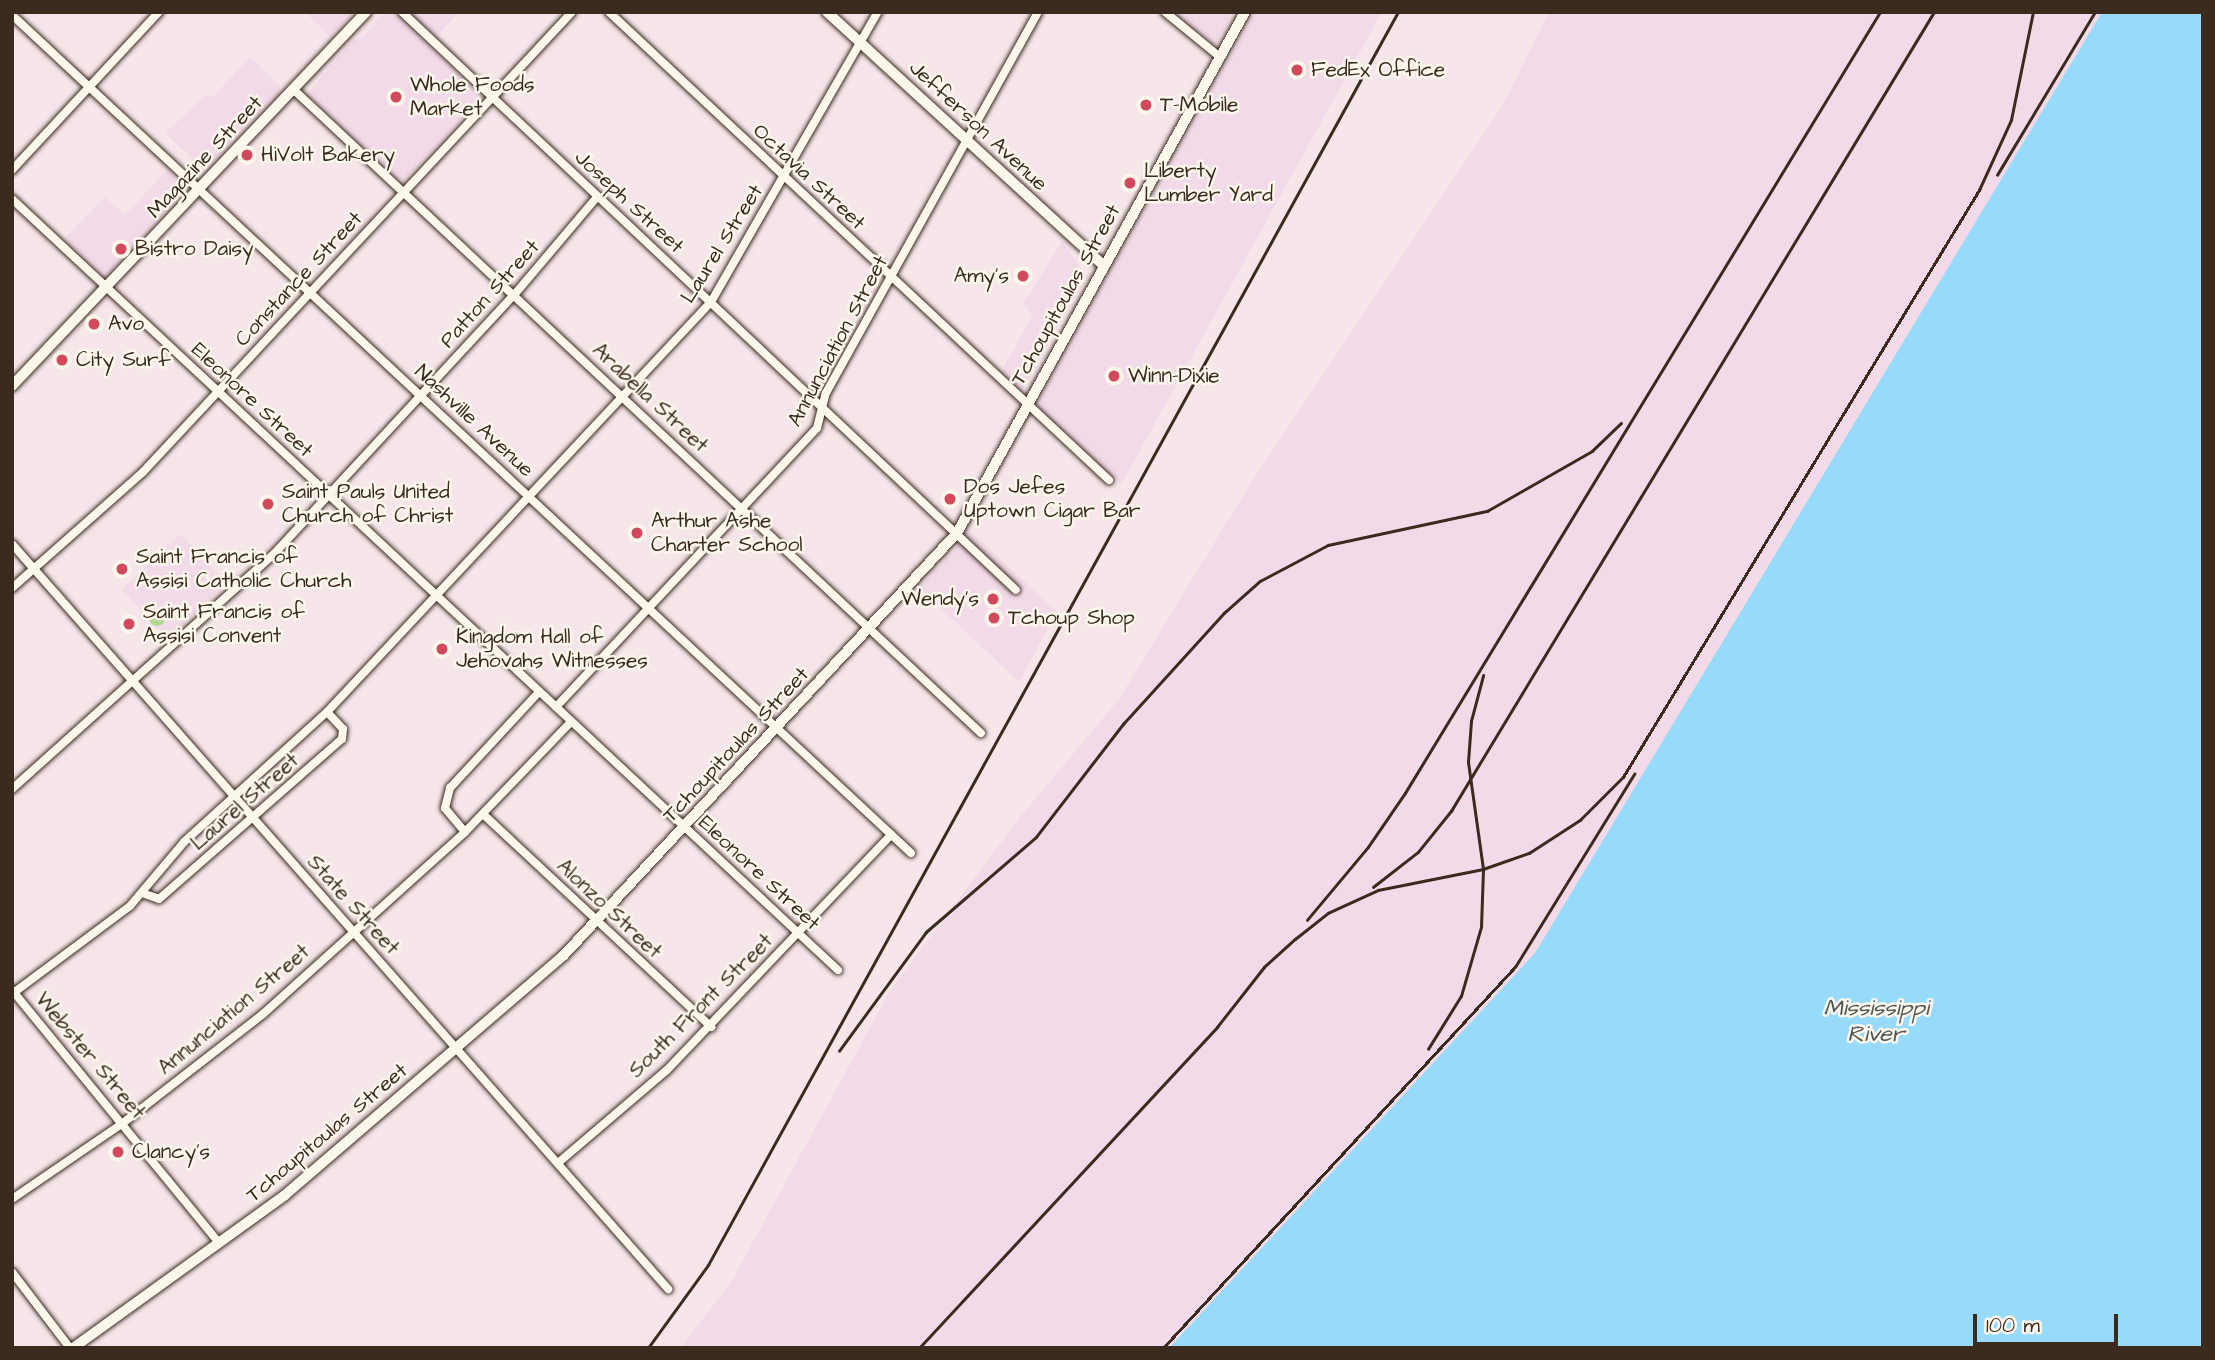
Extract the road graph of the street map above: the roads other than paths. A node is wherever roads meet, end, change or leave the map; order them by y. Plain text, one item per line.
1 (159, 12) edge
2 (366, 12) edge
3 (402, 12) edge
4 (572, 12) edge
5 (609, 12) edge
6 (827, 12) edge
7 (878, 12) edge
8 (1038, 12) edge
9 (1165, 12) edge
10 (1245, 12) edge
11 (12, 15) edge
12 (861, 42) junction
13 (1220, 57) junction
14 (90, 86) junction
15 (294, 90) junction
16 (492, 98) junction
17 (966, 141) junction
18 (12, 170) edge
19 (784, 177) junction
20 (201, 188) junction
21 (402, 192) junction
22 (597, 197) junction
23 (12, 199) edge
24 (1104, 266) junction
25 (892, 278) junction
26 (108, 289) junction
27 (311, 293) junction
28 (515, 294) junction
29 (711, 302) junction
30 (12, 387) edge
31 (218, 392) junction
32 (421, 396) junction
33 (623, 398) junction
34 (1028, 404) junction
35 (822, 406) junction
36 (1109, 480) dead end
37 (328, 495) junction
38 (530, 497) junction
39 (744, 509) junction
40 (957, 533) junction
41 (12, 544) edge
42 (34, 568) junction
43 (12, 588) edge
44 (1016, 590) dead end
45 (438, 598) junction
46 (649, 609) junction
47 (871, 628) junction
48 (132, 682) junction
49 (539, 692) junction
50 (556, 707) junction
51 (327, 712) junction
52 (571, 722) junction
53 (777, 730) junction
54 (981, 733) dead end
55 (12, 789) edge
56 (233, 797) junction
57 (484, 815) junction
58 (253, 819) junction
59 (686, 828) junction
60 (465, 832) junction
61 (891, 835) junction
62 (911, 853) dead end
63 (142, 893) junction
64 (597, 923) junction
65 (354, 932) junction
66 (797, 933) junction
67 (838, 970) dead end
68 (13, 992) edge
69 (711, 1027) junction
70 (457, 1049) junction
71 (123, 1123) junction
72 (558, 1163) junction
73 (12, 1199) edge
74 (219, 1243) junction
75 (12, 1272) edge
76 (668, 1289) dead end
77 (71, 1348) edge

1 - 14 street
2 - 15 street, Magazine Street
3 - 16 street, Joseph Street
4 - 16 street, Constance Street
5 - 19 street, Octavia Street
6 - 12 street, Jefferson Avenue
7 - 12 street, Laurel Street
8 - 17 street, Annunciation Street
9 - 13 street
10 - 13 street, Tchoupitoulas Street
11 - 14 street, Nashville Avenue
12 - 17 street, Jefferson Avenue
12 - 19 street, Laurel Street
13 - 24 street, Tchoupitoulas Street
14 - 18 street
14 - 20 street, Nashville Avenue
15 - 20 street, Magazine Street
15 - 21 street, Arabella Street
16 - 21 street, Constance Street
16 - 22 street, Joseph Street
17 - 24 street, Jefferson Avenue
17 - 25 street, Annunciation Street
19 - 25 street, Octavia Street
19 - 29 street, Laurel Street
20 - 26 street, Magazine Street
20 - 27 street, Nashville Avenue
21 - 27 street, Constance Street
21 - 28 street, Arabella Street
22 - 28 street, Patton Street
22 - 29 street, Joseph Street
23 - 26 street, Eleonore Street
24 - 34 street, Tchoupitoulas Street
25 - 34 street, Octavia Street
25 - 35 street, Annunciation Street
26 - 30 street, Magazine Street
26 - 31 street, Eleonore Street
27 - 31 street, Constance Street
27 - 32 street, Nashville Avenue
28 - 32 street, Patton Street
28 - 33 street, Arabella Street
29 - 33 street, Laurel Street
29 - 35 street, Joseph Street
31 - 37 street, Eleonore Street
31 - 42 street, Constance Street
32 - 37 street, Patton Street
32 - 38 street, Nashville Avenue
33 - 38 street, Laurel Street
33 - 39 street, Arabella Street
34 - 36 street, Octavia Street
34 - 40 street, Tchoupitoulas Street
35 - 39 street, Annunciation Street
35 - 40 street, Joseph Street
37 - 45 street, Eleonore Street
37 - 48 street, Patton Street
38 - 45 street, Laurel Street
38 - 46 street, Nashville Avenue
39 - 46 street, Annunciation Street
39 - 47 street, Arabella Street
40 - 44 street, Joseph Street
40 - 47 street, Tchoupitoulas Street
41 - 42 street, State Street
42 - 43 street, Constance Street
42 - 48 street, State Street
45 - 49 street, Eleonore Street
45 - 51 street, Laurel Street
46 - 50 street, Annunciation Street
46 - 53 street, Nashville Avenue
47 - 53 street, Tchoupitoulas Street
47 - 54 street, Arabella Street
48 - 55 street, Patton Street
48 - 56 street, State Street
49 - 50 street, Eleonore Street
49 - 60 street
50 - 52 street, Eleonore Street
51 - 56 street, Laurel Street
51 - 58 street, Laurel Street
52 - 57 street, Annunciation Street
52 - 59 street, Eleonore Street
53 - 59 street, Tchoupitoulas Street
53 - 61 street, Nashville Avenue
56 - 58 street, State Street
56 - 63 street, Laurel Street
57 - 60 street, Annunciation Street
57 - 64 street, Alonzo Street
58 - 63 street, Laurel Street
58 - 65 street, State Street
59 - 64 street, Tchoupitoulas Street
59 - 66 street, Eleonore Street
60 - 65 street, Annunciation Street
61 - 62 street, Nashville Avenue
61 - 66 street, South Front Street
63 - 68 street, Laurel Street
64 - 69 street, Alonzo Street
64 - 70 street, Tchoupitoulas Street
65 - 70 street, State Street
65 - 71 street, Annunciation Street
66 - 67 street, Eleonore Street
66 - 69 street, South Front Street
68 - 71 street, Webster Street
69 - 72 street, South Front Street
70 - 72 street, State Street
70 - 74 street, Tchoupitoulas Street
71 - 73 street, Annunciation Street
71 - 74 street, Webster Street
72 - 76 street, State Street
74 - 77 street, Tchoupitoulas Street
75 - 77 street

